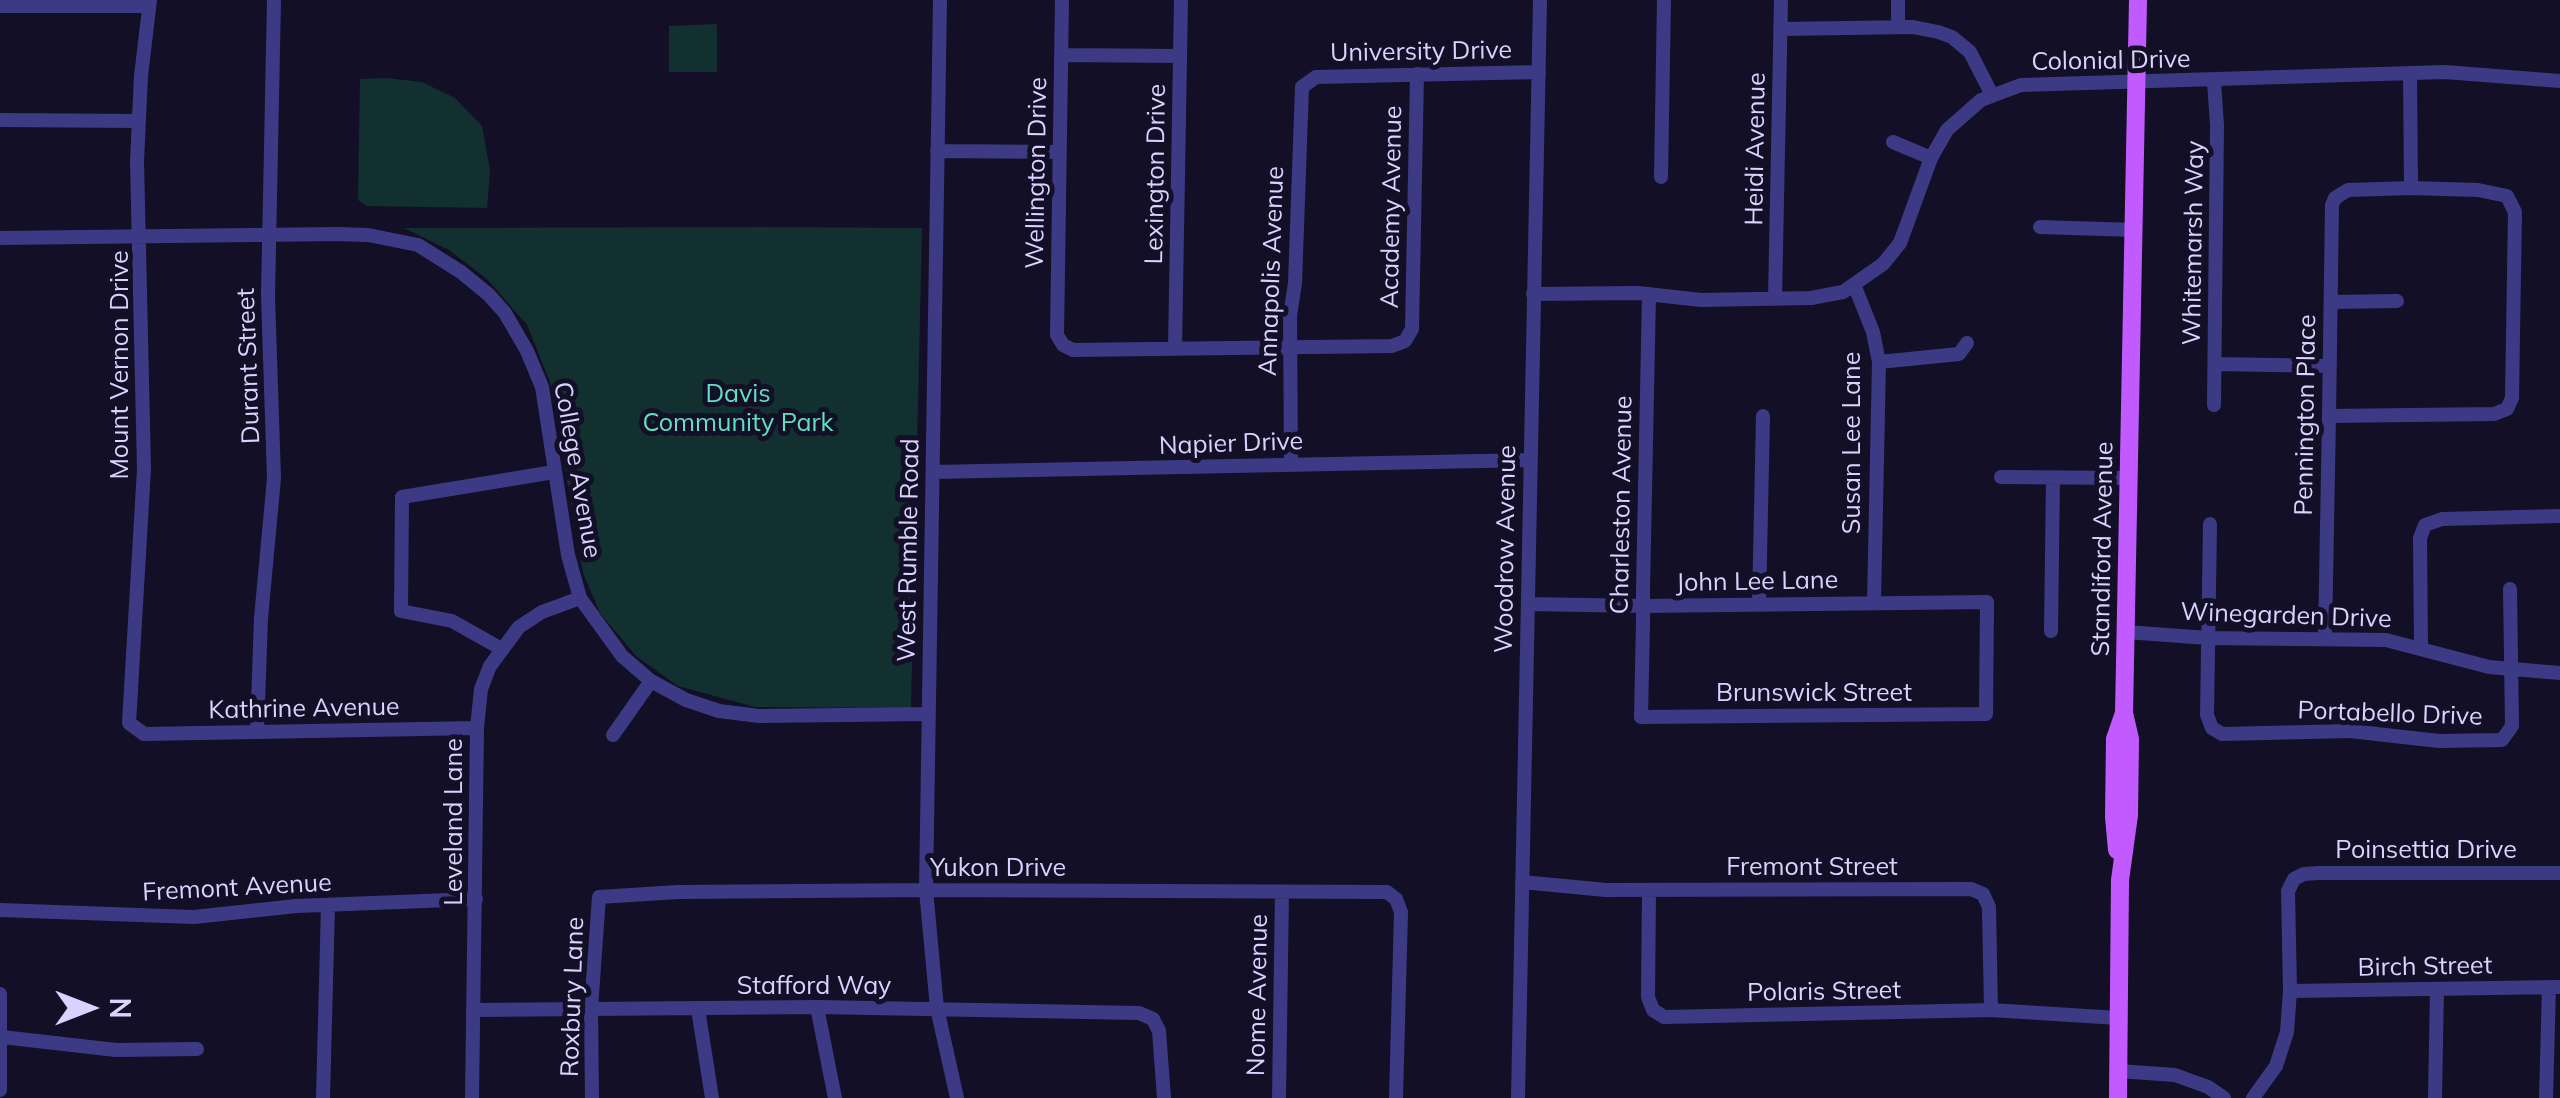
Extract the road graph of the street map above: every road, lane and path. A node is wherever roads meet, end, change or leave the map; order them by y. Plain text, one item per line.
1 (274, 0) edge
2 (940, 0) edge
3 (1062, 0) edge
4 (1181, 0) edge
5 (1540, 0) edge
6 (1664, 0) edge
7 (1781, 0) edge
8 (1898, 0) edge
9 (2138, 0) edge
10 (149, 3) edge
11 (0, 6) edge
12 (1898, 28) junction
13 (1780, 30) junction
14 (1061, 54) junction
15 (1180, 56) junction
16 (1539, 72) junction
17 (2410, 73) junction
18 (1418, 74) junction
19 (2560, 81) edge
20 (1306, 82) joint
21 (2136, 82) junction
22 (2214, 82) junction
23 (1992, 94) junction
24 (0, 120) edge
25 (139, 121) junction
26 (1893, 142) dead end
27 (937, 151) junction
28 (1060, 152) junction
29 (1931, 158) junction
30 (1661, 177) dead end
31 (2411, 188) junction
32 (2040, 228) dead end
33 (2134, 230) junction
34 (270, 234) junction
35 (141, 236) junction
36 (0, 238) edge
37 (1855, 287) junction
38 (1533, 294) junction
39 (1649, 294) junction
40 (1775, 300) junction
41 (2397, 301) dead end
42 (2331, 302) junction
43 (1966, 343) dead end
44 (1290, 348) junction
45 (1175, 349) junction
46 (1879, 362) junction
47 (2215, 364) junction
48 (2330, 366) junction
49 (2214, 406) dead end
50 (1763, 416) dead end
51 (2328, 416) junction
52 (1531, 460) junction
53 (1291, 464) junction
54 (554, 472) junction
55 (933, 472) junction
56 (2001, 477) dead end
57 (2053, 478) junction
58 (2130, 478) junction
59 (2560, 516) edge
60 (2210, 524) dead end
61 (2510, 589) dead end
62 (580, 598) junction
63 (1874, 603) junction
64 (1528, 604) junction
65 (1759, 604) junction
66 (1643, 606) junction
67 (2050, 631) dead end
68 (2126, 632) junction
69 (2208, 638) junction
70 (2325, 638) junction
71 (2421, 647) junction
72 (500, 648) junction
73 (2512, 670) junction
74 (2560, 674) edge
75 (651, 681) junction
76 (928, 714) junction
77 (1986, 714) joint
78 (1641, 717) joint
79 (477, 728) junction
80 (133, 729) joint
81 (257, 730) junction
82 (613, 736) dead end
83 (2560, 872) edge
84 (1522, 882) junction
85 (926, 890) junction
86 (1649, 891) junction
87 (1282, 892) junction
88 (599, 896) joint
89 (476, 900) junction
90 (328, 905) junction
91 (0, 910) edge
92 (2554, 987) edge
93 (2436, 989) junction
94 (2290, 992) junction
95 (0, 994) edge
96 (817, 1007) junction
97 (592, 1008) junction
98 (937, 1008) junction
99 (698, 1009) junction
100 (474, 1010) junction
101 (1992, 1010) junction
102 (2118, 1018) junction
103 (2, 1037) edge
104 (197, 1048) dead end
105 (2118, 1071) junction
106 (0, 1090) edge
107 (323, 1098) edge
108 (472, 1098) edge
109 (592, 1098) edge
110 (712, 1098) edge
111 (835, 1098) edge
112 (957, 1098) edge
113 (1164, 1098) edge
114 (1279, 1098) edge
115 (1396, 1098) edge
116 (1518, 1098) edge
117 (2118, 1098) edge
118 (2224, 1098) edge
119 (2253, 1098) edge
120 (2434, 1098) edge
121 (2546, 1098) edge

1 - 34 street, Durant Street
2 - 27 street, West Rumble Road
3 - 14 street, Wellington Drive
4 - 15 street, Lexington Drive
5 - 16 street, Woodrow Avenue
6 - 30 street
7 - 13 street, Heidi Avenue
8 - 12 street
9 - 21 main road, Standiford Avenue
10 - 11 street
10 - 25 street, Mount Vernon Drive
12 - 13 street
12 - 23 street
13 - 40 street, Heidi Avenue
14 - 15 street
14 - 28 street, Wellington Drive
15 - 45 street, Lexington Drive
16 - 18 street, University Drive
16 - 38 street, Woodrow Avenue
17 - 19 street, Colonial Drive
17 - 22 street, Colonial Drive
17 - 31 street
18 - 20 street, University Drive
18 - 44 street, Academy Avenue
20 - 44 street, Annapolis Avenue
21 - 22 street, Colonial Drive
21 - 23 street, Colonial Drive
21 - 33 main road, Standiford Avenue
22 - 47 street, Whitemarsh Way
23 - 29 street, Colonial Drive
24 - 25 street
25 - 35 street, Mount Vernon Drive
26 - 29 street
27 - 28 street
27 - 55 street, West Rumble Road
28 - 45 street, Wellington Drive
29 - 37 street, Colonial Drive
31 - 42 street, Pennington Place
31 - 51 street
32 - 33 street
33 - 58 main road, Standiford Avenue
34 - 35 street, College Avenue
34 - 54 street, College Avenue
34 - 81 street, Durant Street
35 - 36 street, College Avenue
35 - 80 street, Mount Vernon Drive
37 - 40 street
37 - 46 street, Susan Lee Lane
38 - 39 street
38 - 52 street, Woodrow Avenue
39 - 40 street
39 - 66 street, Charleston Avenue
41 - 42 street
42 - 48 street, Pennington Place
43 - 46 street
44 - 45 street
44 - 53 street, Annapolis Avenue
46 - 63 street, Susan Lee Lane
47 - 48 street
47 - 49 street, Whitemarsh Way
48 - 51 street, Pennington Place
50 - 65 street
51 - 70 street, Pennington Place
52 - 53 street, Napier Drive
52 - 64 street, Woodrow Avenue
53 - 55 street, Napier Drive
54 - 62 street, College Avenue
54 - 72 street
55 - 76 street, West Rumble Road
56 - 57 street
57 - 58 street
57 - 67 street
58 - 68 main road, Standiford Avenue
59 - 71 street
60 - 69 street
61 - 73 street
62 - 72 street, Leveland Lane
62 - 75 street, College Avenue
63 - 65 street, John Lee Lane
63 - 77 street, John Lee Lane
64 - 66 street, John Lee Lane
64 - 84 street, Woodrow Avenue
65 - 66 street, John Lee Lane
66 - 78 street, Charleston Avenue
68 - 69 street, Winegarden Drive
68 - 102 main road, Standiford Avenue
69 - 70 street, Winegarden Drive
69 - 73 street, Portabello Drive
70 - 71 street, Winegarden Drive
71 - 73 street, Winegarden Drive
72 - 79 street, Leveland Lane
73 - 74 street, Winegarden Drive
75 - 76 street, College Avenue
75 - 82 street
76 - 85 street, West Rumble Road
77 - 78 street, Brunswick Street
79 - 81 street, Kathrine Avenue
79 - 89 street, Leveland Lane
80 - 81 street, Kathrine Avenue
83 - 94 street, Poinsettia Drive
84 - 86 street, Fremont Street
84 - 116 street, Woodrow Avenue
85 - 87 street, Yukon Drive
85 - 88 street, Yukon Drive
85 - 98 street, West Rumble Road
86 - 101 street, Fremont Street
86 - 101 street, Polaris Street
87 - 114 street, Nome Avenue
87 - 115 street, Yukon Drive
88 - 97 street, Roxbury Lane
89 - 90 street, Fremont Avenue
89 - 100 street, Leveland Lane
90 - 91 street, Fremont Avenue
90 - 107 street
92 - 93 street, Birch Street
92 - 121 street
93 - 94 street, Birch Street
93 - 120 street
94 - 119 street
95 - 103 street
96 - 98 street, Stafford Way
96 - 99 street, Stafford Way
96 - 111 street
97 - 99 street, Stafford Way
97 - 100 street, Stafford Way
97 - 109 street, Roxbury Lane
98 - 112 street, West Rumble Road
98 - 113 street, Stafford Way
99 - 110 street
100 - 108 street, Leveland Lane
101 - 102 street, Polaris Street
102 - 105 main road, Standiford Avenue
103 - 104 street
103 - 106 street
105 - 117 main road, Standiford Avenue
105 - 118 street

